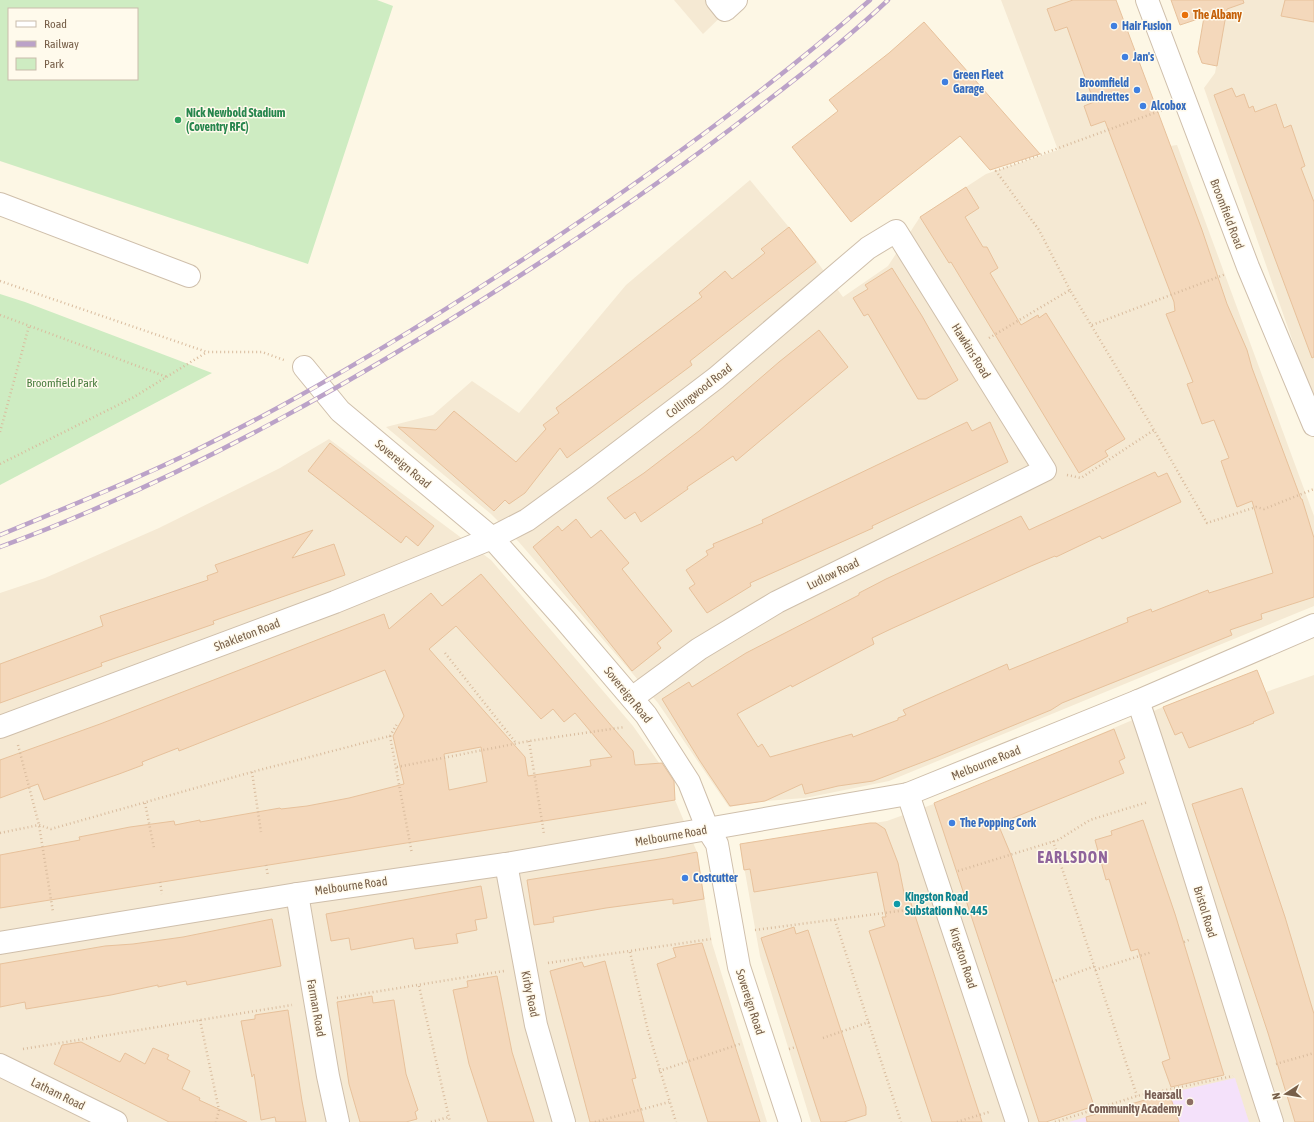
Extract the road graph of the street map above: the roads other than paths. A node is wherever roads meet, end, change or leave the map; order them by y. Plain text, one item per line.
1 (717, 0) edge
2 (736, 0) edge
3 (1147, 0) edge
4 (0, 204) edge
5 (896, 231) joint
6 (189, 276) dead end
7 (304, 367) road end
8 (1314, 425) edge
9 (1045, 470) joint
10 (492, 538) junction
11 (1314, 625) edge
12 (632, 698) junction
13 (1138, 701) junction
14 (6, 725) edge
15 (908, 794) junction
16 (708, 830) junction
17 (506, 864) junction
18 (297, 894) junction
19 (0, 943) edge
20 (4, 1067) edge
21 (1014, 1114) edge
22 (116, 1122) edge
23 (338, 1122) edge
24 (564, 1122) edge
25 (790, 1122) edge
26 (1272, 1122) edge

1 - 2 street
3 - 8 street, Broomfield Road
4 - 6 street
5 - 9 street, Hawkins Road
5 - 10 street, Collingwood Road
7 - 10 street, Sovereign Road
9 - 12 street, Ludlow Road
10 - 12 street, Sovereign Road
10 - 14 street, Shakleton Road
11 - 13 street, Melbourne Road
12 - 16 street, Sovereign Road
13 - 15 street, Melbourne Road
13 - 26 street, Bristol Road
15 - 16 street, Melbourne Road
15 - 21 street, Kingston Road
16 - 17 street, Melbourne Road
16 - 25 street, Sovereign Road
17 - 18 street, Melbourne Road
17 - 24 street, Kirby Road
18 - 19 street, Melbourne Road
18 - 23 street, Farman Road
20 - 22 street, Latham Road

